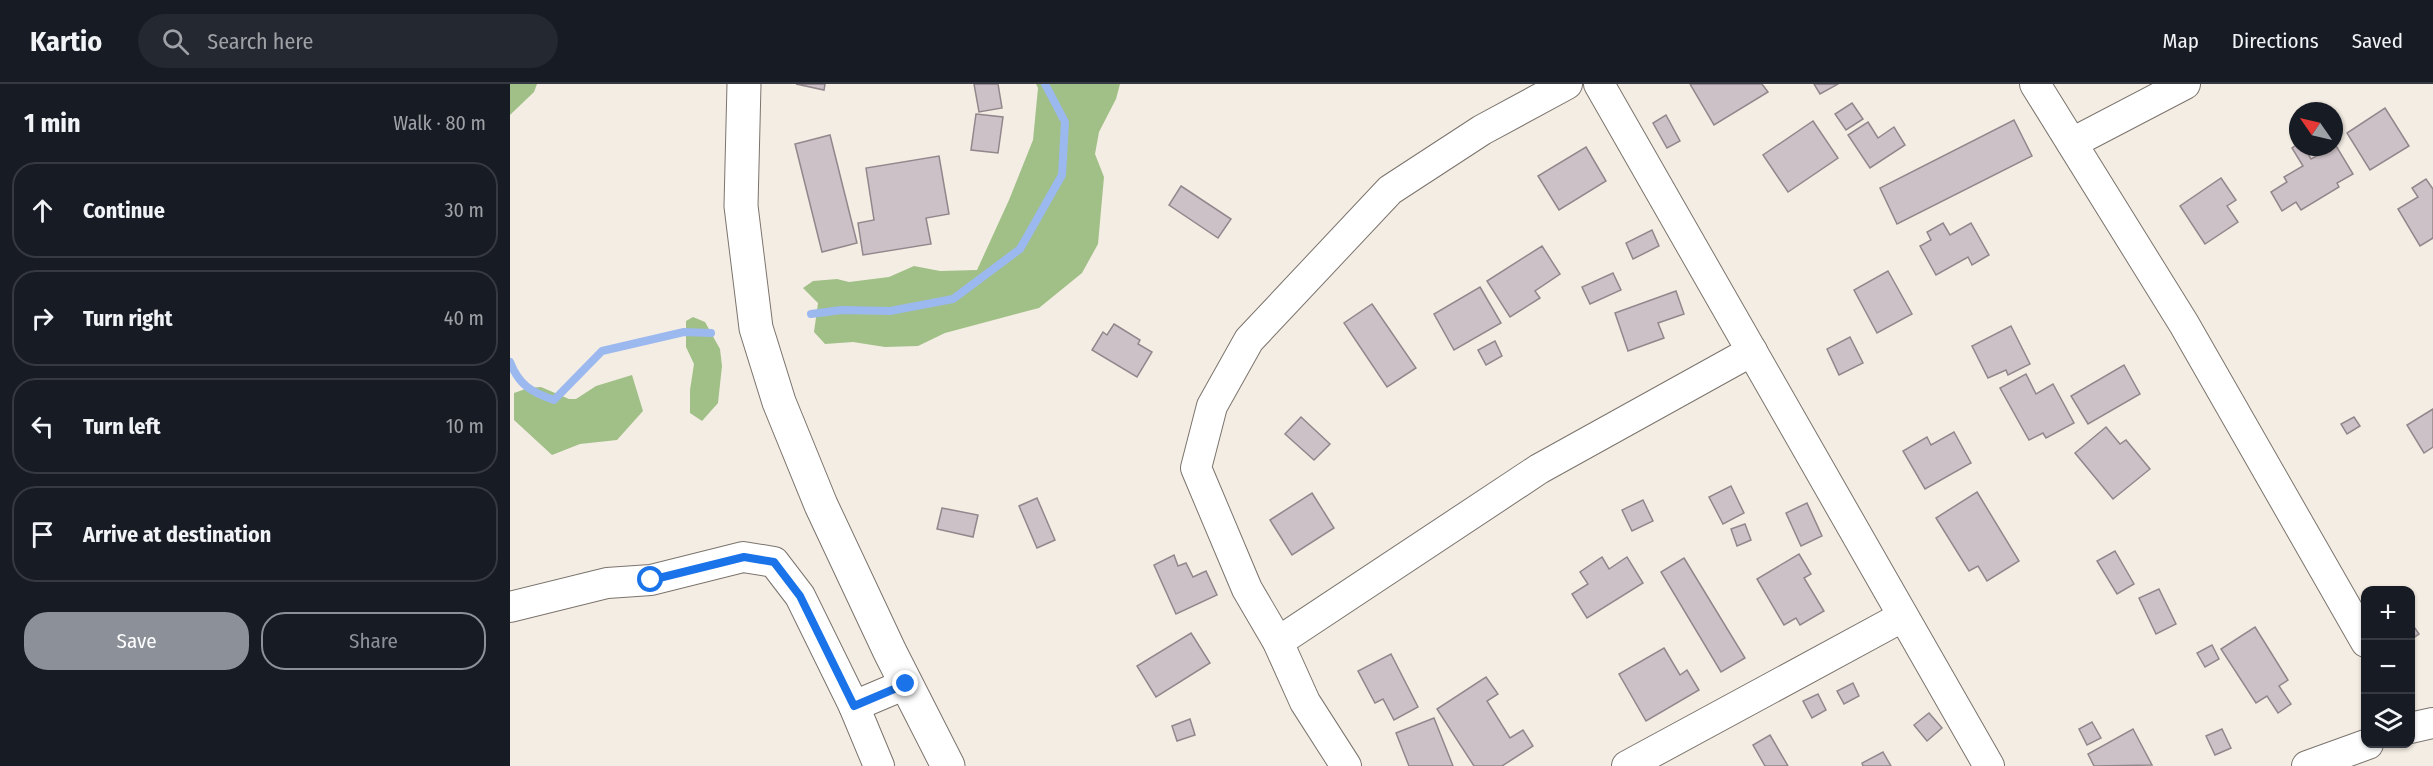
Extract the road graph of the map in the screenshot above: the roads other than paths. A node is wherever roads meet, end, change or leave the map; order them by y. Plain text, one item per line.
1 (744, 84) edge
2 (1567, 84) edge
3 (1599, 84) edge
4 (2035, 84) edge
5 (2185, 84) edge
6 (2072, 143) junction
7 (1752, 351) junction
8 (510, 607) edge
9 (1902, 617) junction
10 (2365, 640) edge
11 (1278, 642) junction
12 (906, 684) junction
13 (854, 706) junction
14 (2361, 747) edge
15 (879, 766) edge
16 (948, 766) edge
17 (1346, 766) edge
18 (1627, 766) edge
19 (1989, 766) edge
20 (2307, 766) edge

1 - 12 main road
2 - 11 street
3 - 7 street
4 - 6 street
5 - 6 street
6 - 10 street
7 - 9 street
7 - 11 street
8 - 13 street
9 - 18 street
9 - 19 street
11 - 17 street
12 - 13 street
12 - 16 main road
13 - 15 street
14 - 20 street

